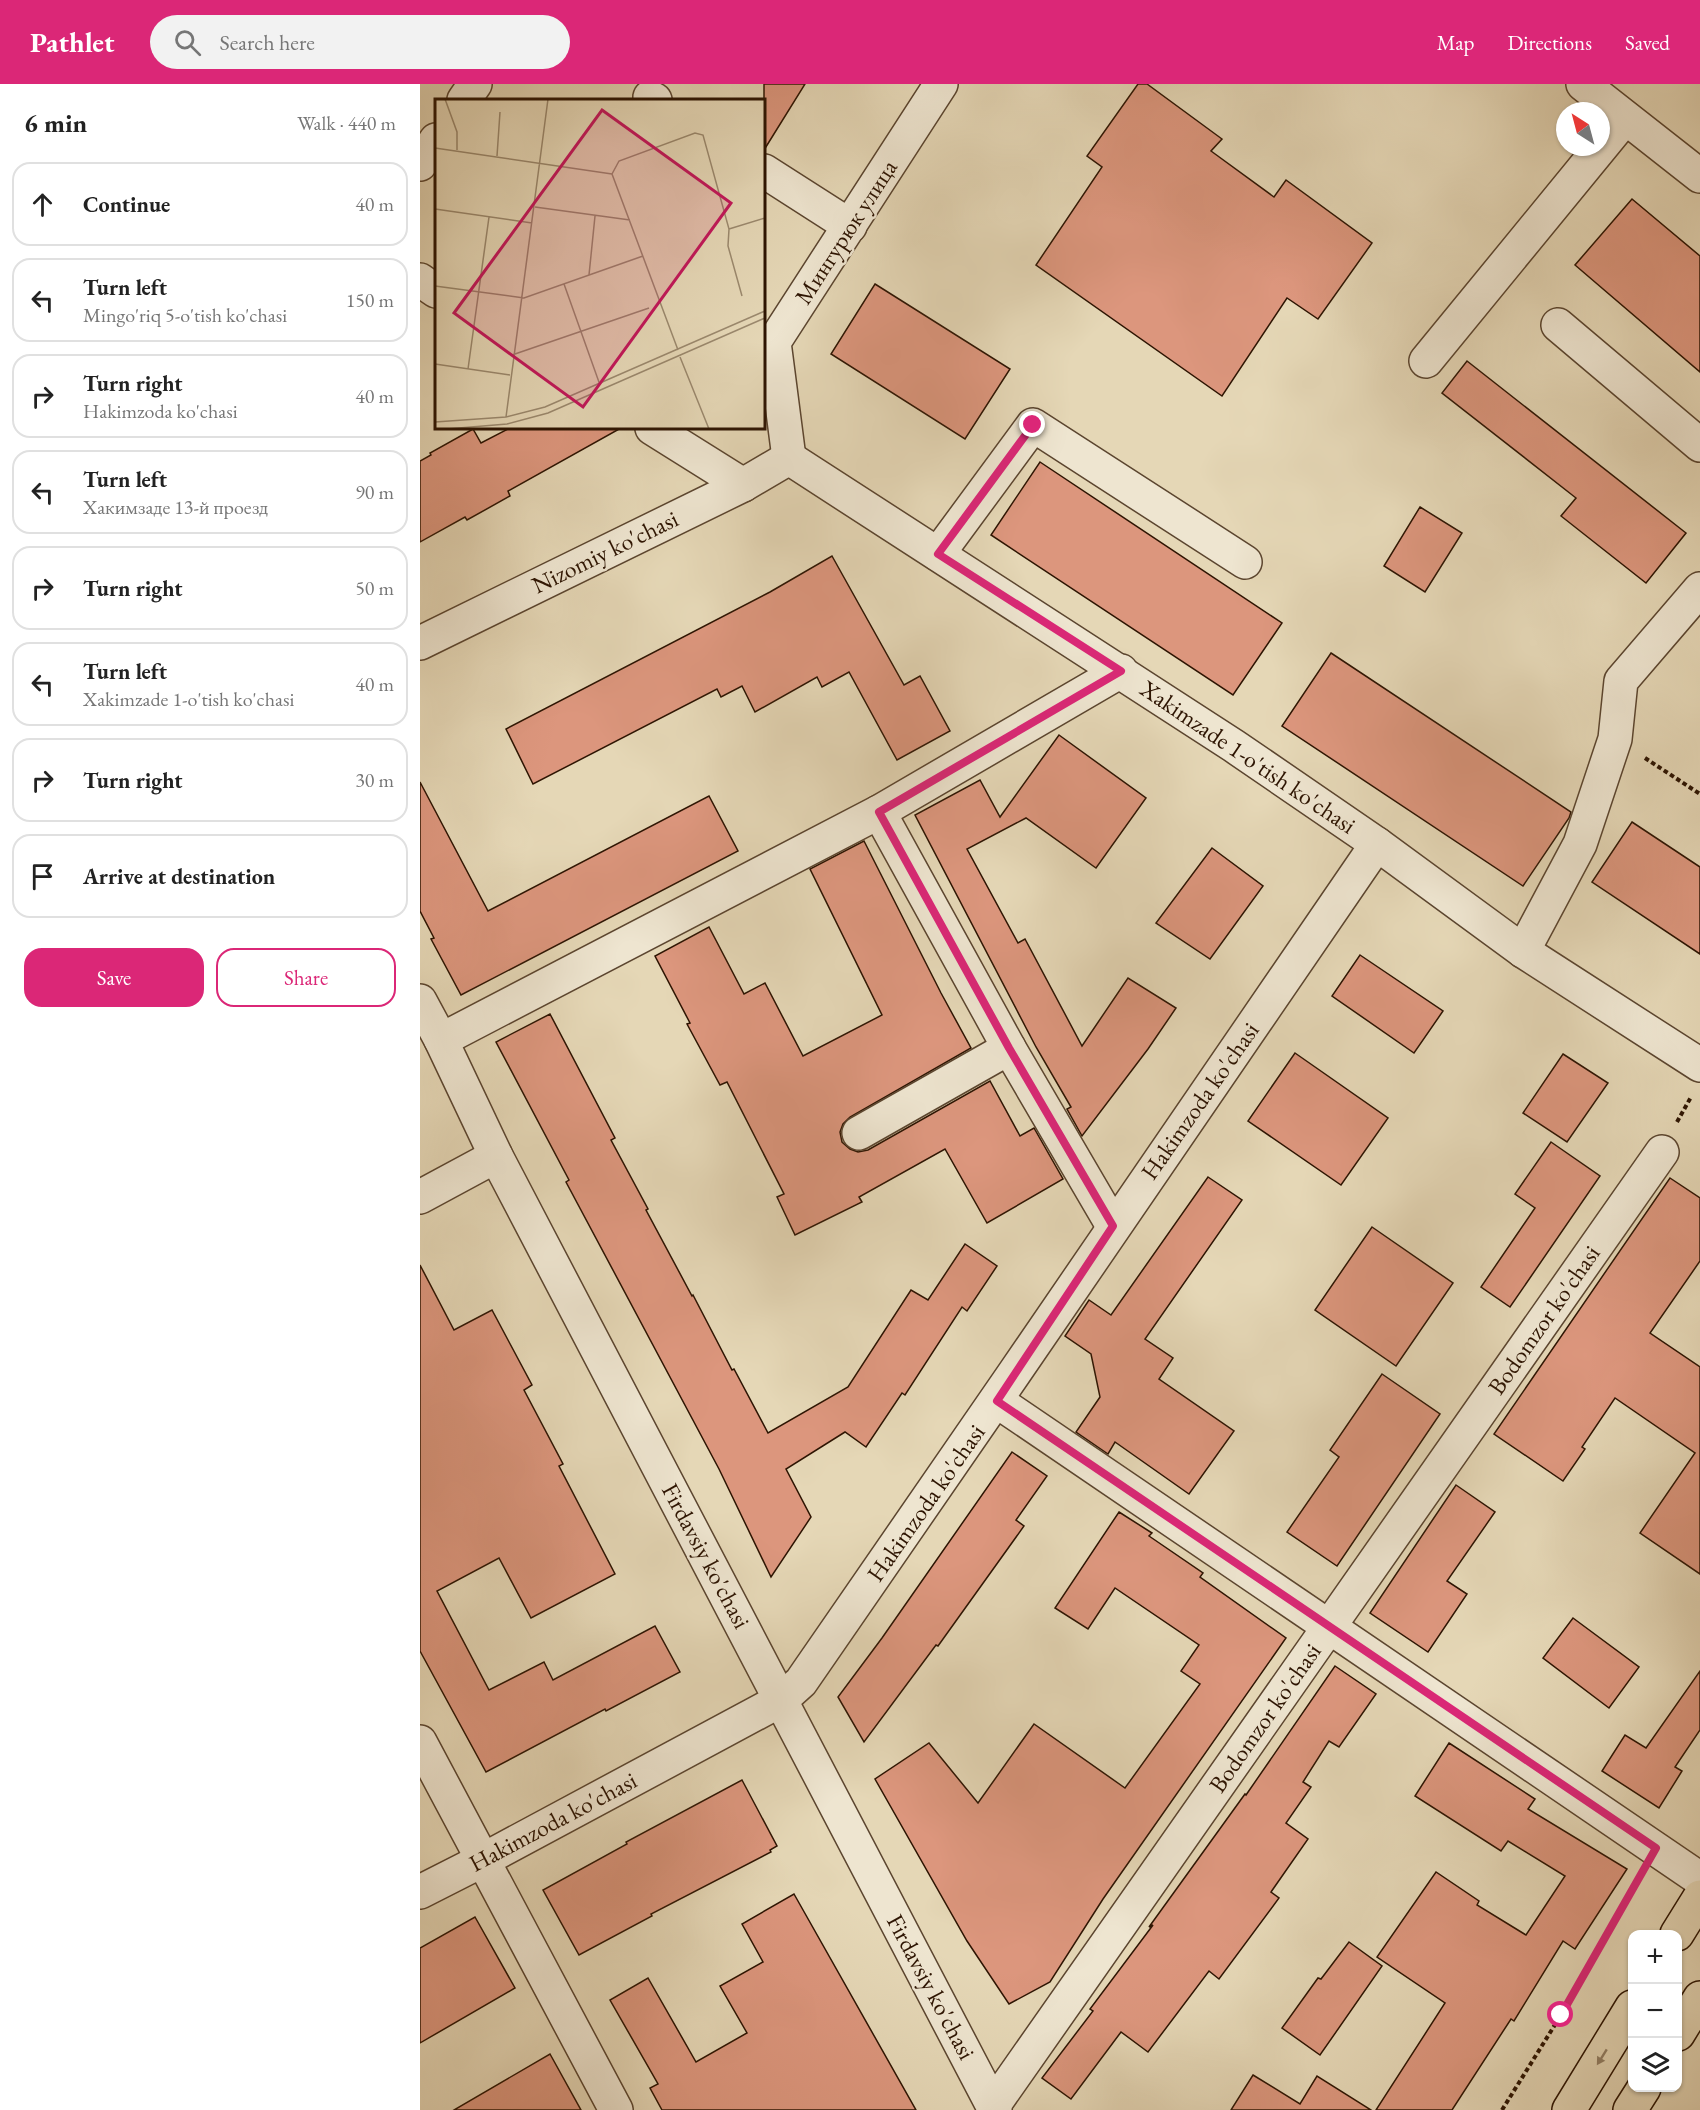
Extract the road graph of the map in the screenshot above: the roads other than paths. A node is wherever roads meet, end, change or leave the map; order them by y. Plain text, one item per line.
1 (475, 84) edge
2 (941, 84) edge
3 (1582, 84) edge
4 (465, 99) edge
5 (1625, 118) junction
6 (435, 142) edge
7 (420, 164) edge
8 (765, 172) edge
9 (1700, 176) edge
10 (850, 226) junction
11 (420, 280) edge
12 (435, 290) edge
13 (1558, 325) dead end
14 (769, 339) edge
15 (1426, 361) dead end
16 (654, 429) edge
17 (1700, 445) edge
18 (789, 458) junction
19 (743, 485) junction
20 (938, 554) junction
21 (1245, 562) dead end
22 (1700, 589) edge
23 (420, 643) edge
24 (1121, 671) junction
25 (879, 812) junction
26 (1377, 844) junction
27 (1523, 951) junction
28 (420, 1001) edge
29 (441, 1040) junction
30 (1009, 1048) junction
31 (1697, 1077) edge
32 (859, 1133) dead end
33 (1662, 1152) road end
34 (496, 1156) junction
35 (420, 1197) edge
36 (1113, 1226) junction
37 (997, 1401) junction
38 (1329, 1626) junction
39 (781, 1700) junction
40 (420, 1743) edge
41 (483, 1860) junction
42 (1700, 1879) edge
43 (420, 1892) edge
44 (1700, 1897) edge
45 (1680, 1930) edge
46 (1700, 1998) edge
47 (1628, 2014) edge
48 (1682, 2026) edge
49 (1641, 2092) edge
50 (994, 2108) edge
51 (616, 2110) edge
52 (1569, 2110) edge
53 (1630, 2110) edge

1 - 4 street
2 - 10 street, Мингурюк улица
3 - 5 street
5 - 9 street
5 - 15 street
6 - 7 street
8 - 10 street
10 - 14 street, Мингурюк улица
11 - 12 street
13 - 17 street
14 - 18 street, Мингурюк улица
16 - 19 street
18 - 19 street, Nizomiy ko'chasi
18 - 20 street, Xakimzade 1-o'tish ko'chasi
19 - 23 street, Nizomiy ko'chasi
20 - 21 street
20 - 24 street, Xakimzade 1-o'tish ko'chasi
22 - 27 street
24 - 25 street
24 - 26 street, Xakimzade 1-o'tish ko'chasi
25 - 29 street
25 - 30 street
26 - 27 street, Xakimzade 1-o'tish ko'chasi
26 - 36 street, Hakimzoda ko'chasi
27 - 31 street, Xakimzade 1-o'tish ko'chasi
28 - 29 street, Firdavsiy ko'chasi
29 - 34 street, Firdavsiy ko'chasi
30 - 32 street
30 - 36 street
33 - 38 street, Bodomzor ko'chasi
34 - 35 street
34 - 39 street, Firdavsiy ko'chasi
36 - 37 street, Hakimzoda ko'chasi
37 - 38 street
37 - 39 street, Hakimzoda ko'chasi
38 - 42 street
38 - 50 street, Bodomzor ko'chasi
39 - 41 street, Hakimzoda ko'chasi
39 - 50 street, Firdavsiy ko'chasi
40 - 41 street
41 - 43 street, Hakimzoda ko'chasi
41 - 51 street
44 - 45 main road
46 - 48 main road
47 -> 52 main road
49 - 53 main road

